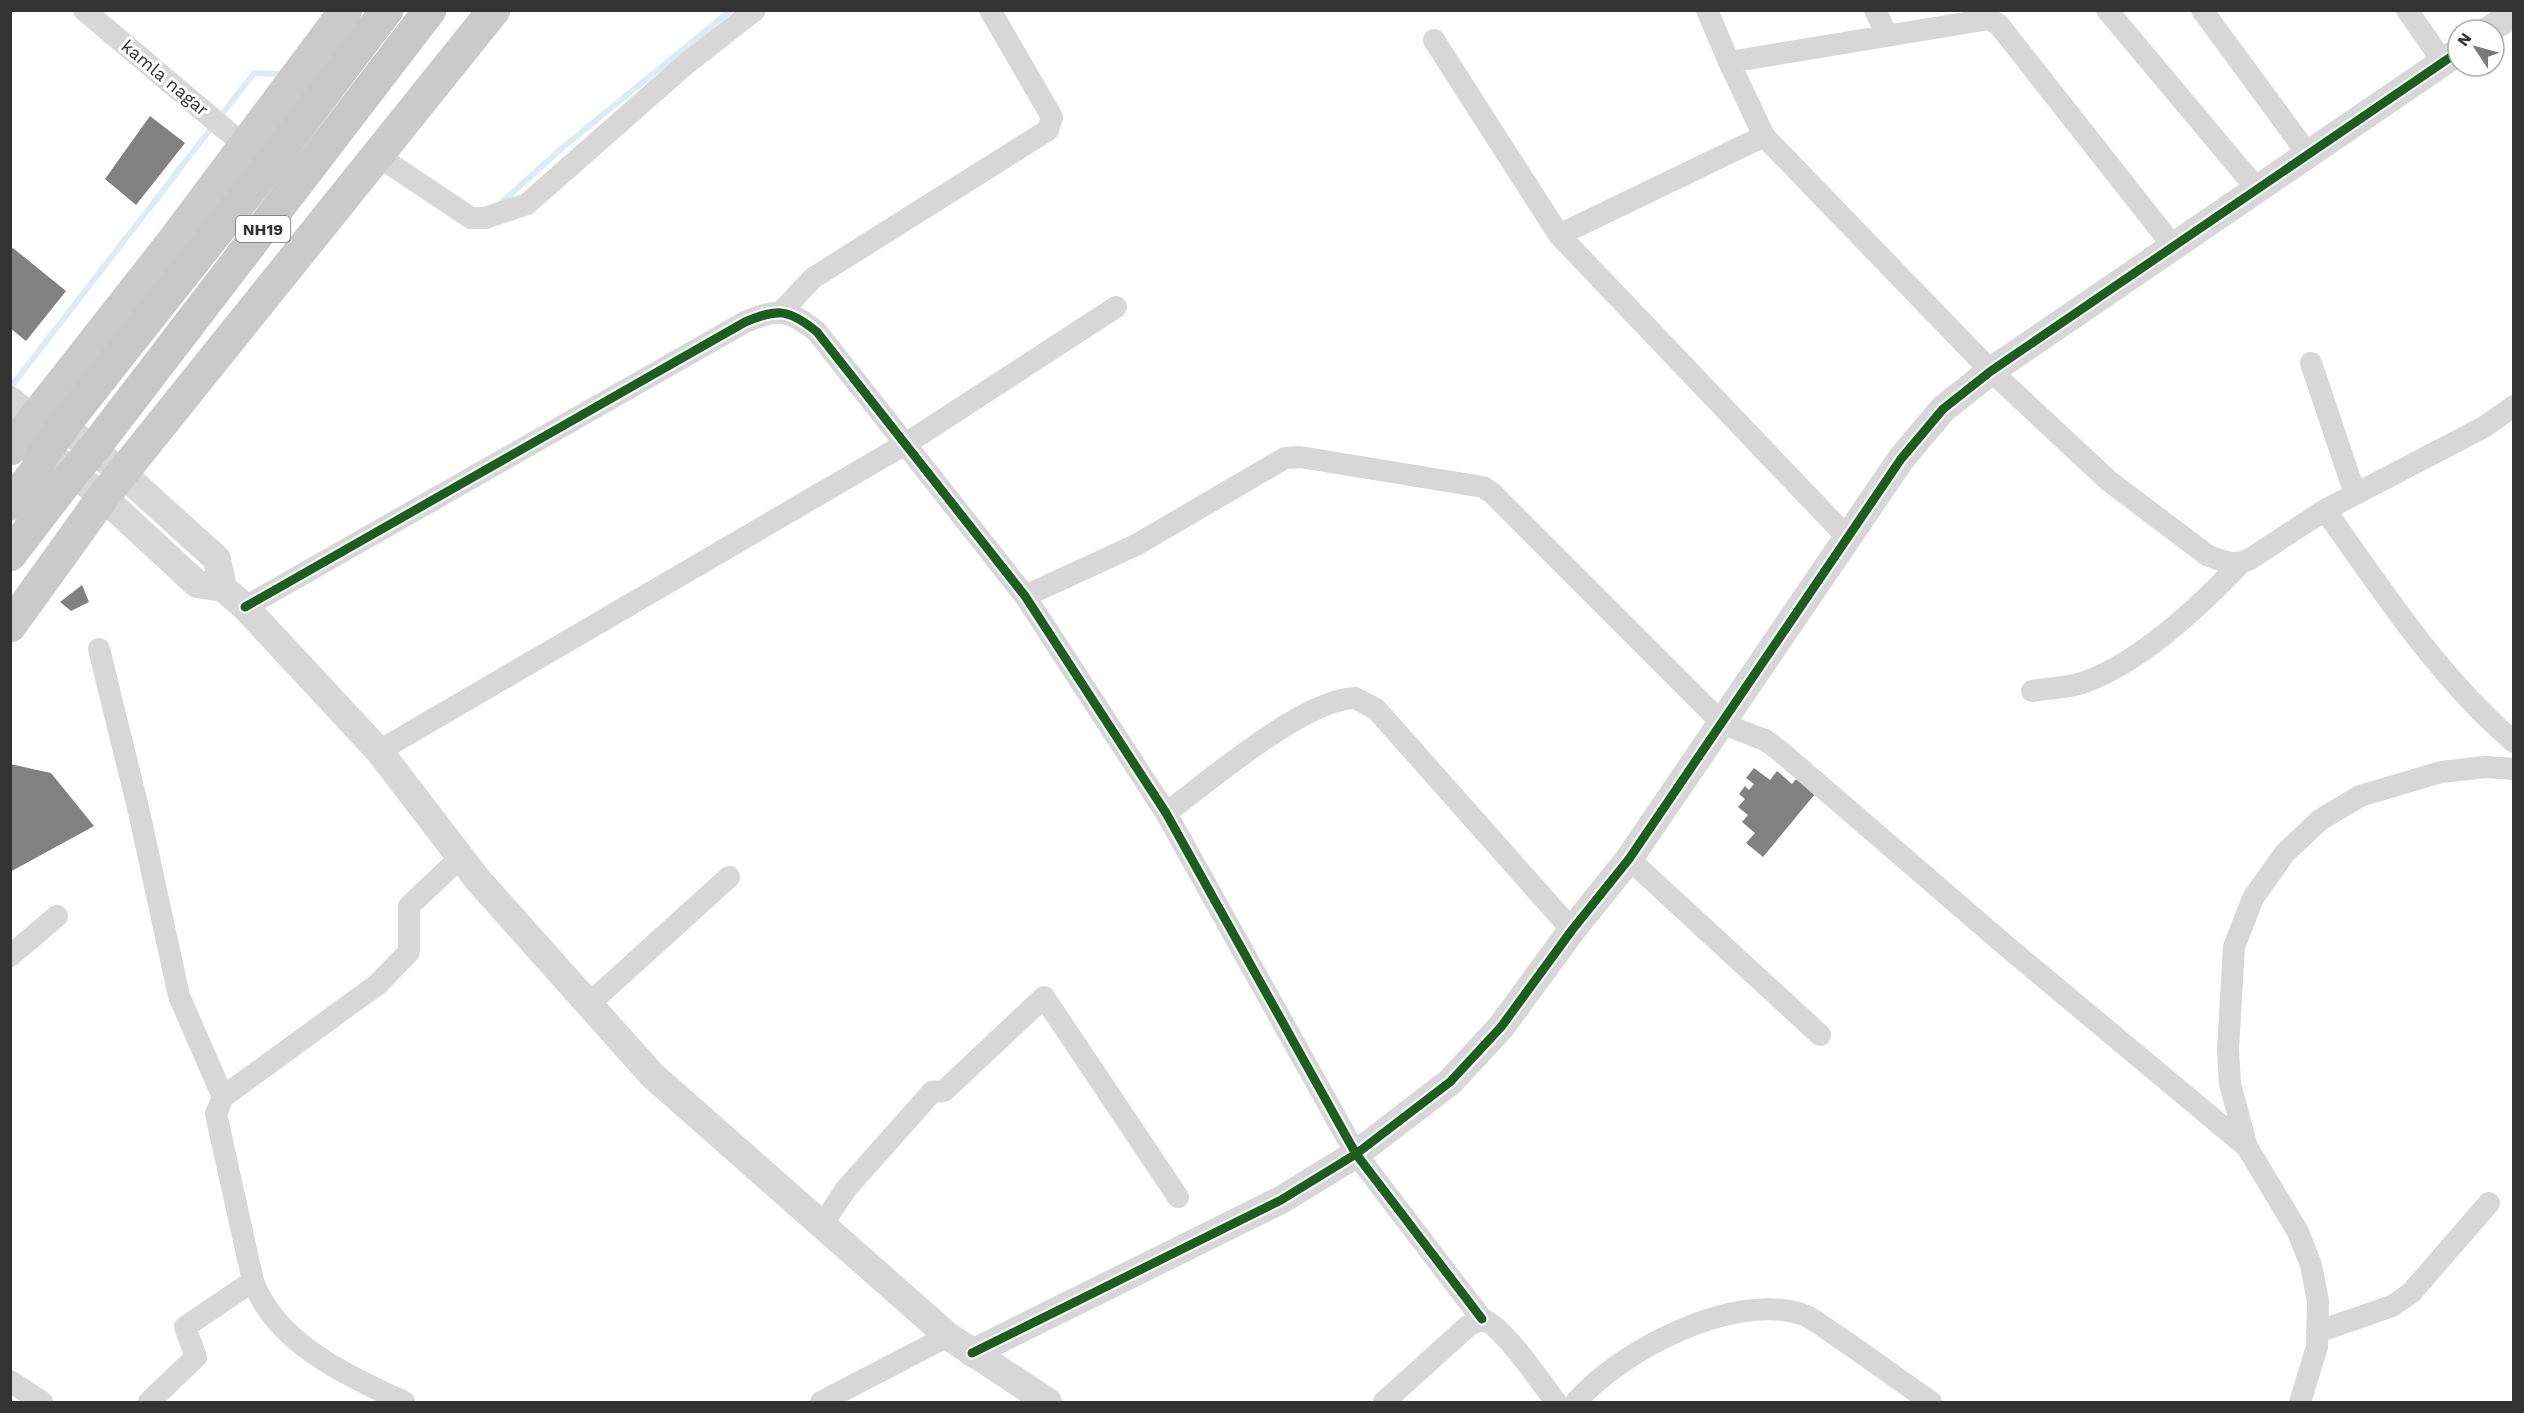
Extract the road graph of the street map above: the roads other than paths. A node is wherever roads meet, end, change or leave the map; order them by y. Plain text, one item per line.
1 (84, 10) edge
2 (387, 10) edge
3 (430, 10) edge
4 (494, 10) edge
5 (755, 10) edge
6 (990, 10) edge
7 (1707, 10) edge
8 (1875, 10) edge
9 (2107, 10) edge
10 (2202, 10) edge
11 (2407, 10) edge
12 (342, 12) edge
13 (1887, 35) junction
14 (1434, 40) dead end
15 (2446, 52) edge
16 (2446, 60) edge
17 (1728, 62) junction
18 (226, 130) junction
19 (1764, 136) junction
20 (2308, 154) junction
21 (378, 156) junction
22 (2257, 189) junction
23 (1558, 235) junction
24 (2173, 246) junction
25 (1116, 307) dead end
26 (781, 312) junction
27 (2311, 363) dead end
28 (1991, 371) junction
29 (2514, 406) edge
30 (23, 411) edge
31 (907, 443) junction
32 (10, 449) edge
33 (112, 485) junction
34 (2355, 495) junction
35 (10, 504) edge
36 (2325, 510) junction
37 (1848, 537) junction
38 (10, 555) edge
39 (2240, 564) junction
40 (1025, 596) junction
41 (245, 607) junction
42 (10, 626) edge
43 (99, 649) dead end
44 (2031, 691) dead end
45 (1723, 724) junction
46 (2514, 742) edge
47 (379, 751) junction
48 (2514, 769) edge
49 (1166, 813) junction
50 (460, 857) junction
51 (1629, 859) junction
52 (729, 877) dead end
53 (57, 916) dead end
54 (1572, 930) junction
55 (10, 956) edge
56 (590, 1004) junction
57 (1820, 1035) dead end
58 (223, 1096) junction
59 (2247, 1147) junction
60 (1356, 1154) junction
61 (1178, 1197) dead end
62 (2489, 1203) dead end
63 (822, 1225) junction
64 (253, 1281) junction
65 (1482, 1319) junction
66 (2317, 1332) junction
67 (948, 1336) junction
68 (972, 1353) junction
69 (10, 1381) edge
70 (42, 1402) edge
71 (149, 1402) edge
72 (404, 1402) edge
73 (821, 1402) edge
74 (1048, 1402) edge
75 (1383, 1402) edge
76 (1556, 1402) edge
77 (1576, 1402) edge
78 (1931, 1402) edge
79 (2300, 1402) edge

1 - 18 street, kamla nagar
2 - 35 highway, NH19, bridge
3 - 38 highway, NH19, bridge
4 - 21 main road
5 - 21 street
6 - 26 street
7 - 17 street
8 - 13 street
9 - 22 street
10 - 20 street
11 - 15 street
12 - 18 main road
13 - 17 street
13 - 24 street
14 - 23 street
16 - 20 street
17 - 19 street
18 - 30 main road
19 - 23 street
19 - 28 street
20 - 22 street
21 - 33 main road
22 - 24 street
23 - 37 street
24 - 28 street
25 - 31 street
26 - 31 street
26 - 41 street
27 - 34 street
28 - 37 street
28 - 39 street
29 - 34 street
30 - 32 main road
30 - 33 street
31 - 40 street
31 - 47 street
33 - 41 street
33 - 42 main road
34 - 36 street
36 - 39 street
36 - 46 street
37 - 45 street
39 - 44 street
40 - 45 street
40 - 49 street
41 - 47 street
43 - 58 street
45 - 51 street
45 - 59 street
47 - 50 street
48 - 59 street
49 - 54 street
49 - 60 street
50 - 56 street
50 - 58 street
51 - 54 street
51 - 57 street
52 - 56 street
53 - 55 street
54 - 60 street
56 - 63 street
58 - 64 street
59 - 66 street
60 - 65 street
60 - 68 street
61 - 63 street
62 - 66 street
63 - 67 street
64 - 71 street
64 - 72 street
65 - 75 street
65 - 76 street
66 - 79 street
67 - 68 street
67 - 73 street
68 - 74 street
69 - 70 street
77 - 78 street

